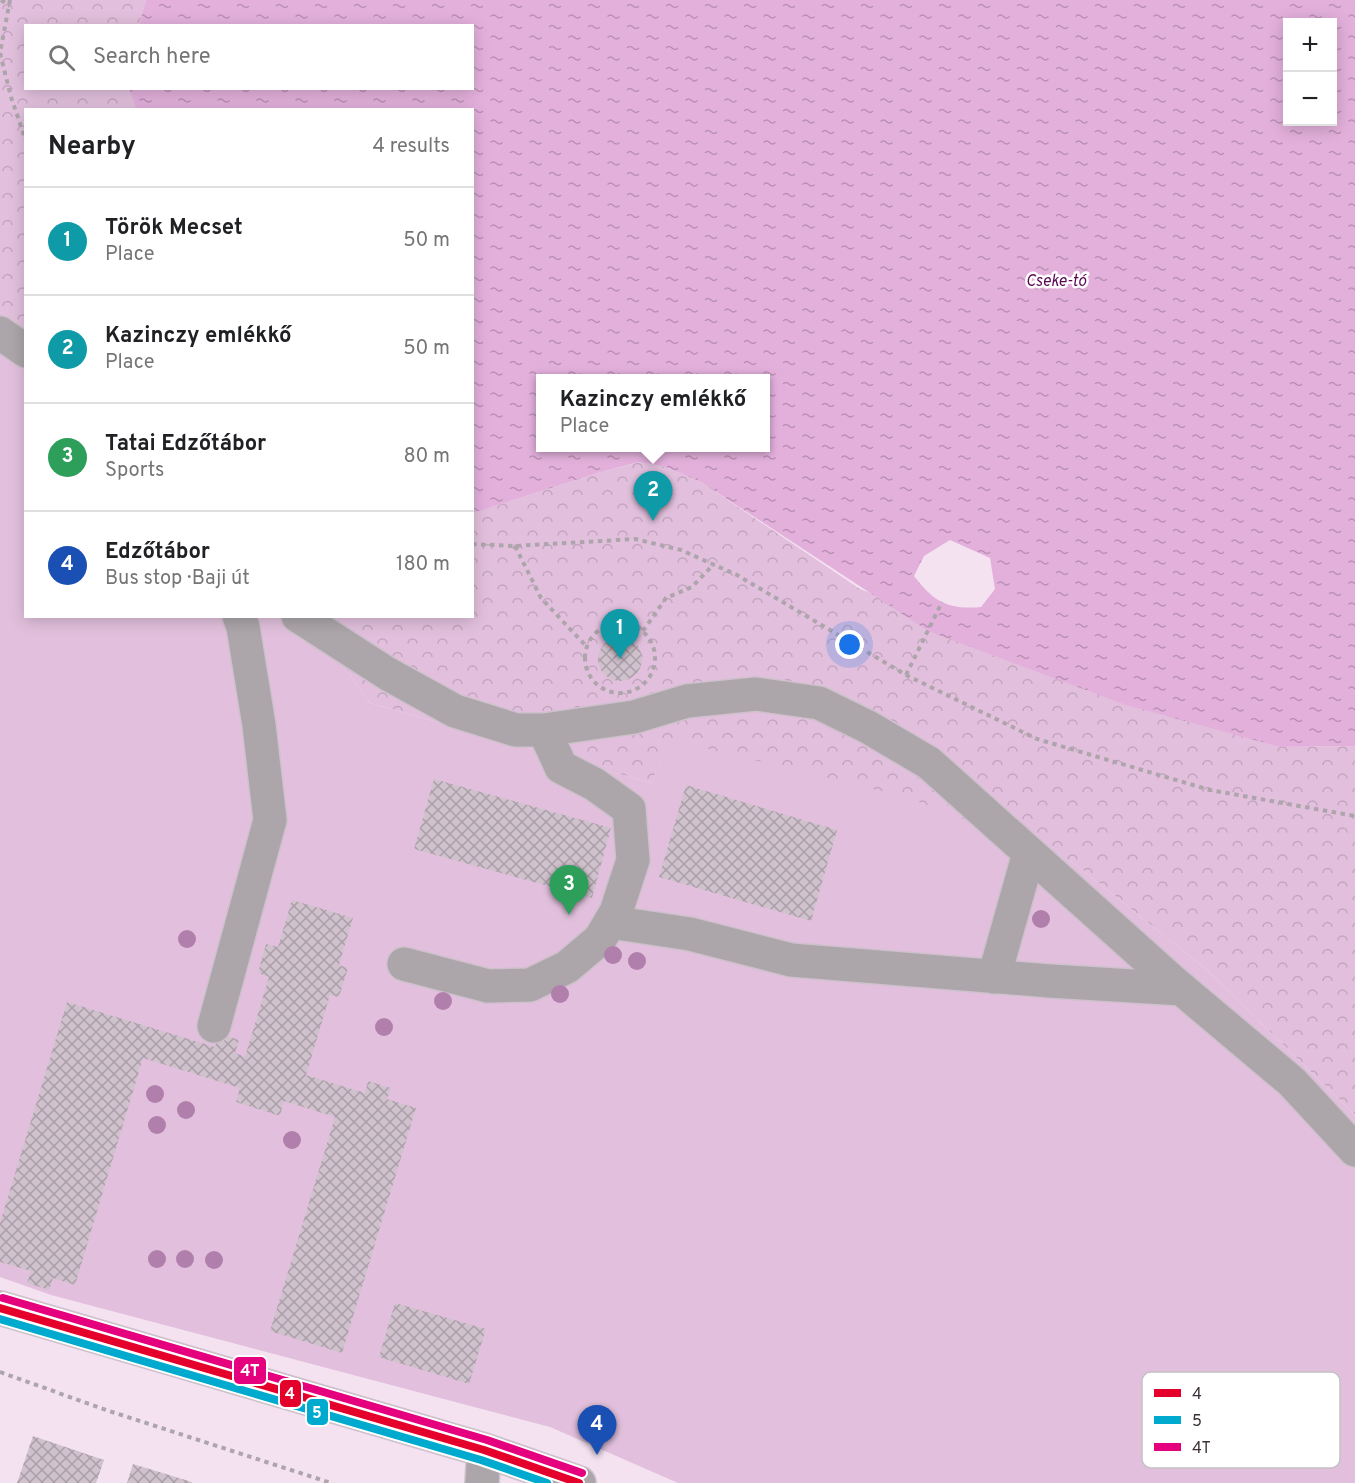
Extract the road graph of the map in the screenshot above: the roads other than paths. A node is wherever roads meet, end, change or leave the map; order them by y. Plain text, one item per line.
1 (0, 333) edge
2 (24, 350) edge
3 (239, 618) edge
4 (301, 618) edge
5 (544, 729) junction
6 (1029, 853) junction
7 (610, 922) junction
8 (404, 964) dead end
9 (993, 977) junction
10 (1182, 989) junction
11 (214, 1026) dead end
12 (1355, 1150) edge
13 (0, 1308) edge
14 (484, 1450) junction
15 (482, 1483) edge
16 (579, 1483) edge

1 - 2 street
3 - 11 street
4 - 5 street
5 - 6 street
5 - 7 street
6 - 9 street
6 - 10 street
7 - 8 street
7 - 9 street
9 - 10 street
10 - 12 street
13 - 14 street
14 - 15 street
14 - 16 street

